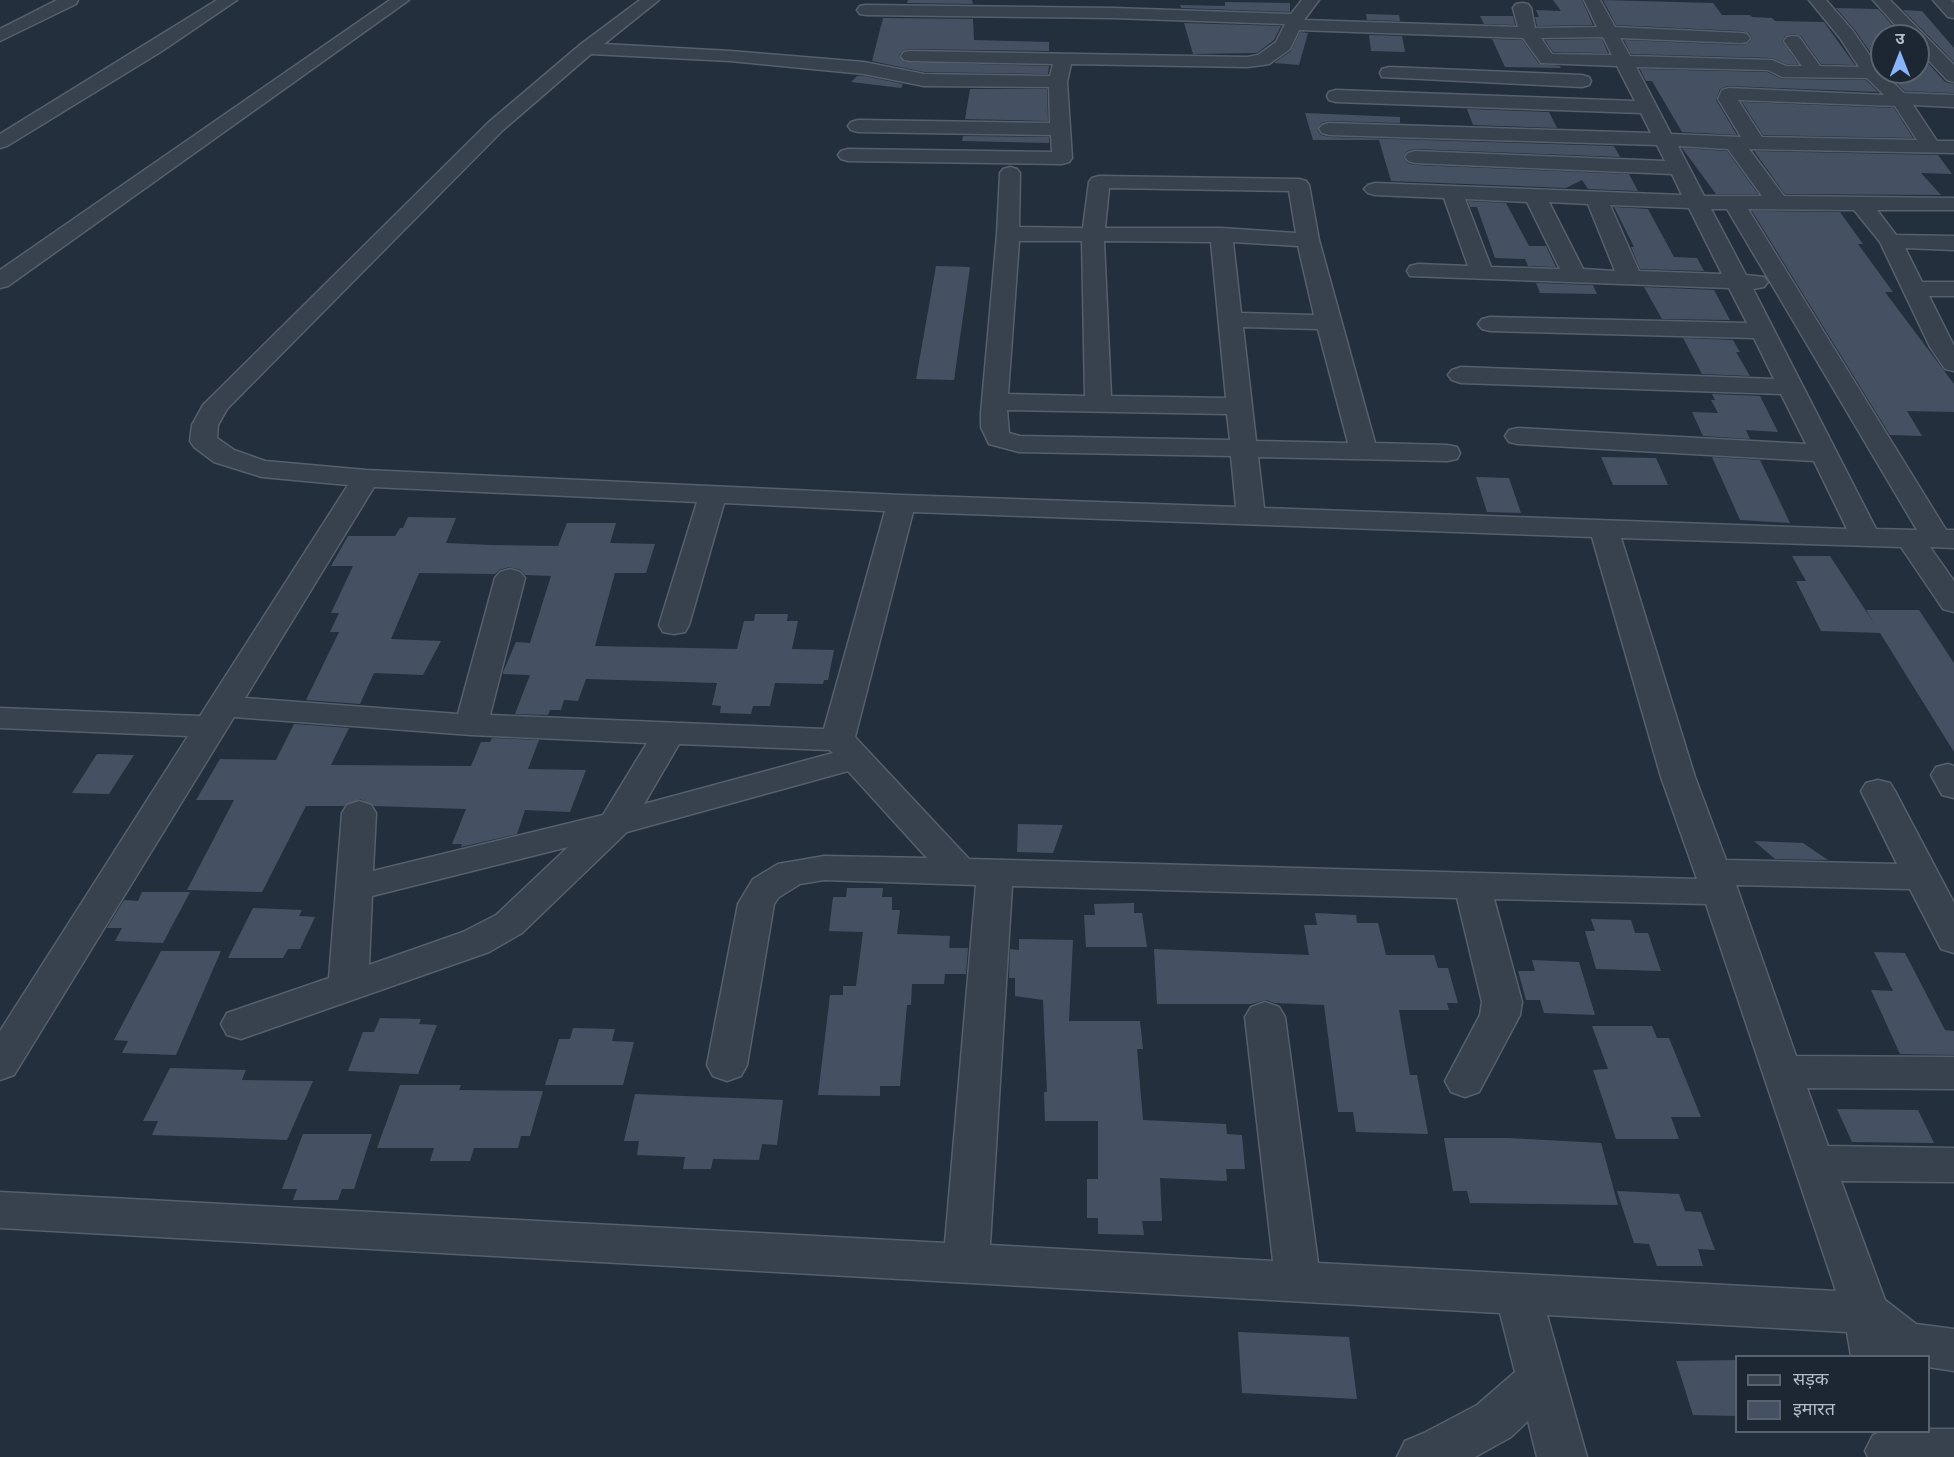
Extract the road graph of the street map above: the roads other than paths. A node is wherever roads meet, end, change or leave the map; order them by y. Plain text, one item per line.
1 (70, 0) edge
2 (229, 0) edge
3 (401, 0) edge
4 (651, 0) edge
5 (1311, 0) edge
6 (1592, 0) edge
7 (1817, 0) edge
8 (1881, 0) edge
9 (1941, 0) edge
10 (862, 5) edge
11 (944, 5) edge
12 (993, 5) edge
13 (1115, 6) edge
14 (1522, 8) dead end
15 (1954, 13) edge
16 (1294, 22) junction
17 (1904, 24) edge
18 (873, 29) dead end
19 (1608, 32) junction
20 (1528, 33) junction
21 (0, 36) edge
22 (1741, 38) dead end
23 (1930, 39) edge
24 (1942, 40) dead end
25 (1793, 41) dead end
26 (586, 48) junction
27 (1930, 51) edge
28 (910, 56) dead end
29 (1063, 60) junction
30 (1621, 61) junction
31 (1870, 70) edge
32 (1815, 72) junction
33 (1389, 73) dead end
34 (1870, 73) edge
35 (1424, 75) junction
36 (1954, 76) edge
37 (1059, 82) junction
38 (1633, 83) junction
39 (1883, 84) edge
40 (1336, 96) dead end
41 (1432, 99) junction
42 (1900, 100) junction
43 (1954, 101) edge
44 (1036, 104) dead end
45 (1059, 104) junction
46 (1646, 107) junction
47 (858, 126) dead end
48 (1061, 129) junction
49 (1329, 129) dead end
50 (1662, 139) junction
51 (0, 142) edge
52 (1734, 143) junction
53 (1755, 143) junction
54 (1931, 146) junction
55 (1954, 147) edge
56 (848, 155) dead end
57 (1415, 157) dead end
58 (1678, 168) junction
59 (1011, 173) dead end
60 (1375, 189) dead end
61 (1452, 192) junction
62 (1535, 196) junction
63 (1597, 199) junction
64 (1696, 202) junction
65 (1734, 203) junction
66 (1778, 203) junction
67 (1861, 204) junction
68 (1954, 204) edge
69 (1008, 234) junction
70 (1093, 235) junction
71 (1221, 235) junction
72 (1308, 240) junction
73 (1890, 241) junction
74 (1954, 243) edge
75 (1418, 271) dead end
76 (1482, 273) junction
77 (1575, 276) junction
78 (1630, 278) junction
79 (0, 281) edge
80 (1738, 282) junction
81 (1782, 282) junction
82 (1914, 289) junction
83 (1954, 290) edge
84 (1230, 320) junction
85 (1328, 322) junction
86 (1490, 324) dead end
87 (1763, 331) junction
88 (1950, 353) edge
89 (1461, 375) dead end
90 (1790, 387) junction
91 (996, 402) junction
92 (1098, 403) junction
93 (1239, 406) junction
94 (1518, 436) dead end
95 (1243, 449) junction
96 (1364, 451) junction
97 (1447, 453) dead end
98 (1823, 453) junction
99 (366, 478) junction
100 (713, 494) junction
101 (902, 503) junction
102 (1251, 514) junction
103 (1604, 528) junction
104 (1866, 538) junction
105 (1934, 539) edge
106 (510, 578) dead end
107 (1954, 603) edge
108 (675, 625) dead end
109 (218, 716) junction
110 (0, 718) edge
111 (471, 725) junction
112 (669, 734) junction
113 (847, 749) junction
114 (1878, 791) dead end
115 (359, 813) dead end
116 (615, 824) junction
117 (977, 872) junction
118 (1922, 877) junction
119 (1716, 882) junction
120 (1472, 885) junction
121 (354, 888) junction
122 (1954, 939) edge
123 (348, 987) junction
124 (1265, 1017) dead end
125 (241, 1024) dead end
126 (0, 1065) edge
127 (727, 1065) dead end
128 (1780, 1072) junction
129 (1954, 1073) edge
130 (1465, 1081) dead end
131 (1815, 1163) junction
132 (1954, 1165) edge
133 (0, 1210) edge
134 (966, 1264) junction
135 (1298, 1282) junction
136 (1518, 1293) junction
137 (1867, 1313) junction
138 (1954, 1350) edge
139 (1874, 1355) edge
140 (1541, 1379) junction
141 (1889, 1446) edge
142 (1954, 1452) edge
143 (1422, 1457) edge
144 (1562, 1457) edge

1 - 21 street
2 - 51 street
3 - 79 street
4 - 26 street
5 - 16 street
6 - 19 street
7 - 31 street
8 - 17 street
9 - 15 street
10 - 11 street
10 - 18 street
11 - 12 street
12 - 13 street
13 - 16 street
14 - 20 street
16 - 20 street
16 - 29 street
19 - 20 street
19 - 22 street
19 - 30 street
20 - 30 street
23 - 24 street
25 - 32 street
26 - 37 street
26 - 99 street
27 - 36 street
28 - 29 street
29 - 37 street
30 - 32 street
30 - 38 street
32 - 34 street
33 - 35 street
35 - 38 street
35 - 41 street
37 - 45 street
38 - 46 street
39 - 42 street
40 - 41 street
41 - 46 street
42 - 43 street
42 - 53 street
42 - 54 street
44 - 45 street
45 - 48 street
46 - 50 street
47 - 48 street
48 - 56 street
49 - 50 street
50 - 52 street
50 - 58 street
52 - 53 street
52 - 66 street
53 - 54 street
54 - 55 street
57 - 58 street
58 - 64 street
59 - 69 street
60 - 61 street
61 - 62 street
61 - 76 street
62 - 63 street
62 - 77 street
63 - 64 street
63 - 78 street
64 - 65 street
64 - 80 street
65 - 66 street
65 - 81 street
66 - 67 street
67 - 68 street
67 - 73 street
69 - 70 street
69 - 91 street
70 - 71 street
70 - 72 street
70 - 92 street
71 - 72 street
71 - 84 street
72 - 85 street
73 - 74 street
73 - 82 street
75 - 76 street
76 - 77 street
77 - 78 street
78 - 80 street
80 - 81 street
80 - 87 street
81 - 105 street
82 - 83 street
82 - 88 street
84 - 85 street
84 - 93 street
85 - 96 street
86 - 87 street
87 - 90 street
89 - 90 street
90 - 98 street
91 - 92 street
91 - 95 street
92 - 93 street
93 - 95 street
94 - 98 street
95 - 96 street
95 - 102 street
96 - 97 street
98 - 104 street
99 - 100 street
99 - 109 street
100 - 101 street
100 - 108 street
101 - 102 street
101 - 113 street
102 - 103 street
103 - 104 street
103 - 119 street
104 - 105 street
105 - 107 street
106 - 111 street
109 - 110 street
109 - 111 street
109 - 126 street
111 - 112 street
112 - 113 street
112 - 116 street
113 - 116 street
113 - 117 street
114 - 118 street
115 - 121 street
116 - 121 street
116 - 123 street
117 - 120 street
117 - 127 street
117 - 134 street
118 - 119 street
118 - 122 street
119 - 120 street
119 - 128 street
120 - 130 street
121 - 123 street
123 - 125 street
124 - 135 street
128 - 129 street
128 - 131 street
131 - 132 street
131 - 137 street
133 - 134 street
134 - 135 street
135 - 136 street
136 - 137 street
136 - 140 street
137 - 138 street
137 - 139 street
140 - 143 street
140 - 144 street
141 - 142 street

